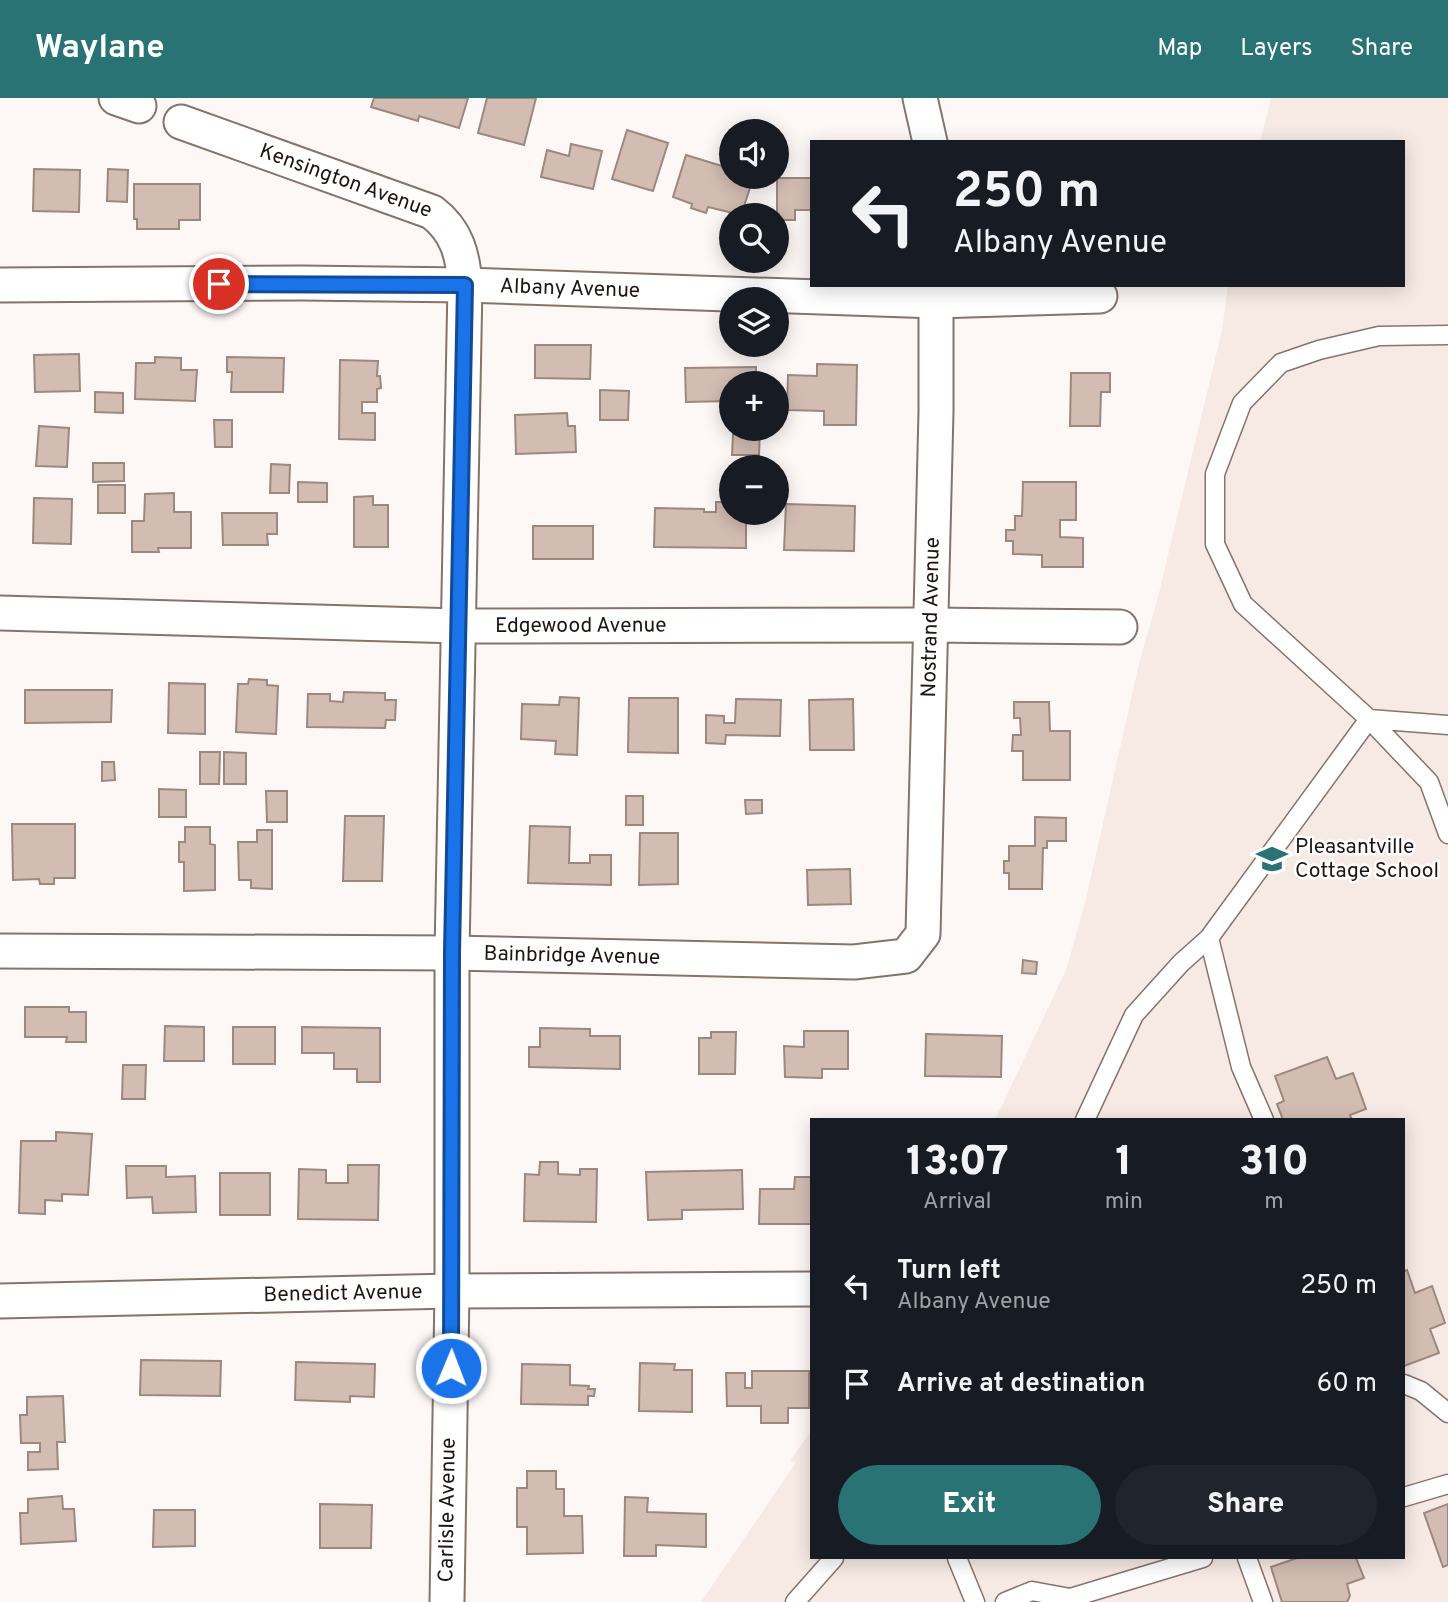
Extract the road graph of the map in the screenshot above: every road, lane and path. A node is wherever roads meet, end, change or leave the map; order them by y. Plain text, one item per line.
1 (920, 98) edge
2 (181, 122) dead end
3 (930, 140) edge
4 (0, 285) edge
5 (465, 285) junction
6 (1100, 296) dead end
7 (936, 301) junction
8 (1448, 335) edge
9 (0, 613) edge
10 (930, 625) junction
11 (459, 626) junction
12 (1120, 627) dead end
13 (1368, 719) junction
14 (1448, 725) edge
15 (1448, 834) edge
16 (923, 934) joint
17 (1209, 938) junction
18 (0, 951) edge
19 (452, 953) junction
20 (1086, 1118) edge
21 (1263, 1118) edge
22 (810, 1289) edge
23 (452, 1290) junction
24 (0, 1301) edge
25 (1405, 1384) edge
26 (1448, 1413) edge
27 (1448, 1484) edge
28 (1405, 1497) edge
29 (833, 1559) edge
30 (957, 1559) edge
31 (1200, 1559) edge
32 (1247, 1559) edge
33 (447, 1602) edge
34 (795, 1602) edge
35 (975, 1602) edge
36 (1005, 1602) edge
37 (1264, 1602) edge

1 - 3 street
2 - 5 street, Kensington Avenue
4 - 5 street, Albany Avenue
5 - 7 street, Albany Avenue
5 - 11 street, Carlisle Avenue
6 - 7 street, Albany Avenue
7 - 10 street, Nostrand Avenue
8 - 13 lane
9 - 11 street, Edgewood Avenue
10 - 11 street, Edgewood Avenue
10 - 12 street, Edgewood Avenue
10 - 16 street, Nostrand Avenue
11 - 19 street, Carlisle Avenue
13 - 14 lane
13 - 15 lane
13 - 17 lane
16 - 19 street, Bainbridge Avenue
17 - 20 lane
17 - 21 lane
18 - 19 street, Bainbridge Avenue
19 - 23 street, Carlisle Avenue
22 - 23 street, Benedict Avenue
23 - 24 street, Benedict Avenue
23 - 33 street, Carlisle Avenue
25 - 26 lane
27 - 28 lane
29 - 34 lane
30 - 35 lane
31 - 36 lane
32 - 37 lane

